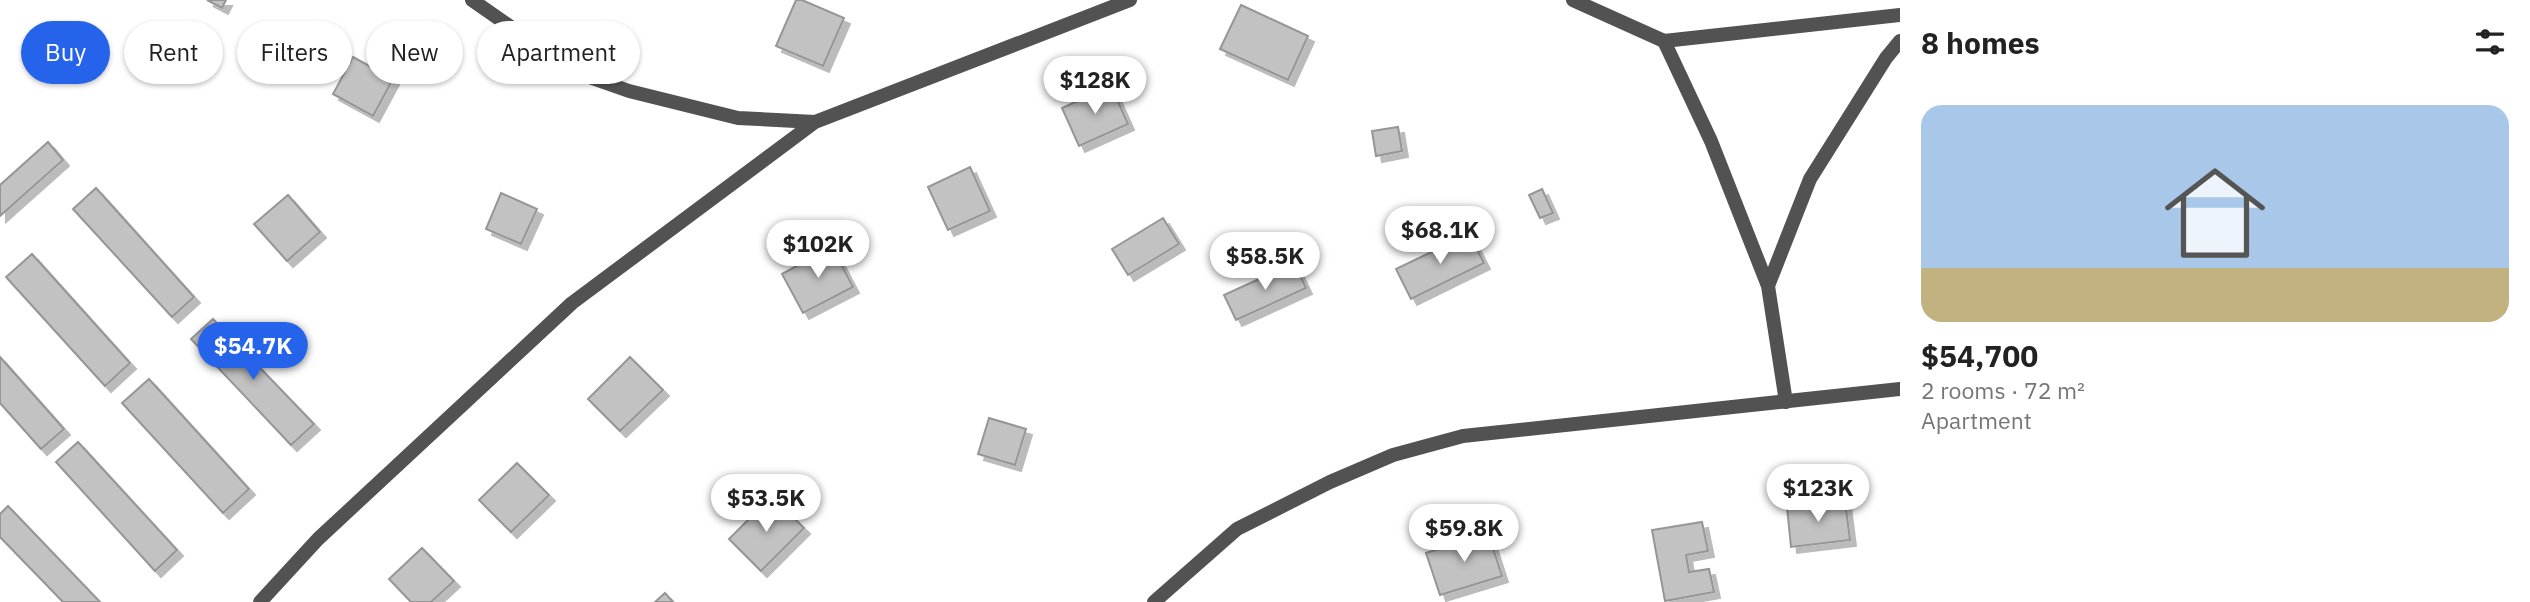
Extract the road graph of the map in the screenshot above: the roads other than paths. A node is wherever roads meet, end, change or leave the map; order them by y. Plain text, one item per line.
1 (472, 0) edge
2 (1130, 0) edge
3 (1573, 0) edge
4 (1900, 15) edge
5 (1664, 41) junction
6 (1900, 41) edge
7 (815, 122) junction
8 (1768, 286) junction
9 (1900, 389) edge
10 (1786, 401) junction
11 (260, 602) edge
12 (1154, 602) edge

1 - 7 street
2 - 7 street
3 - 5 street
4 - 5 street
5 - 8 street
6 - 8 street
7 - 11 street
8 - 10 street
9 - 10 street
10 - 12 street

